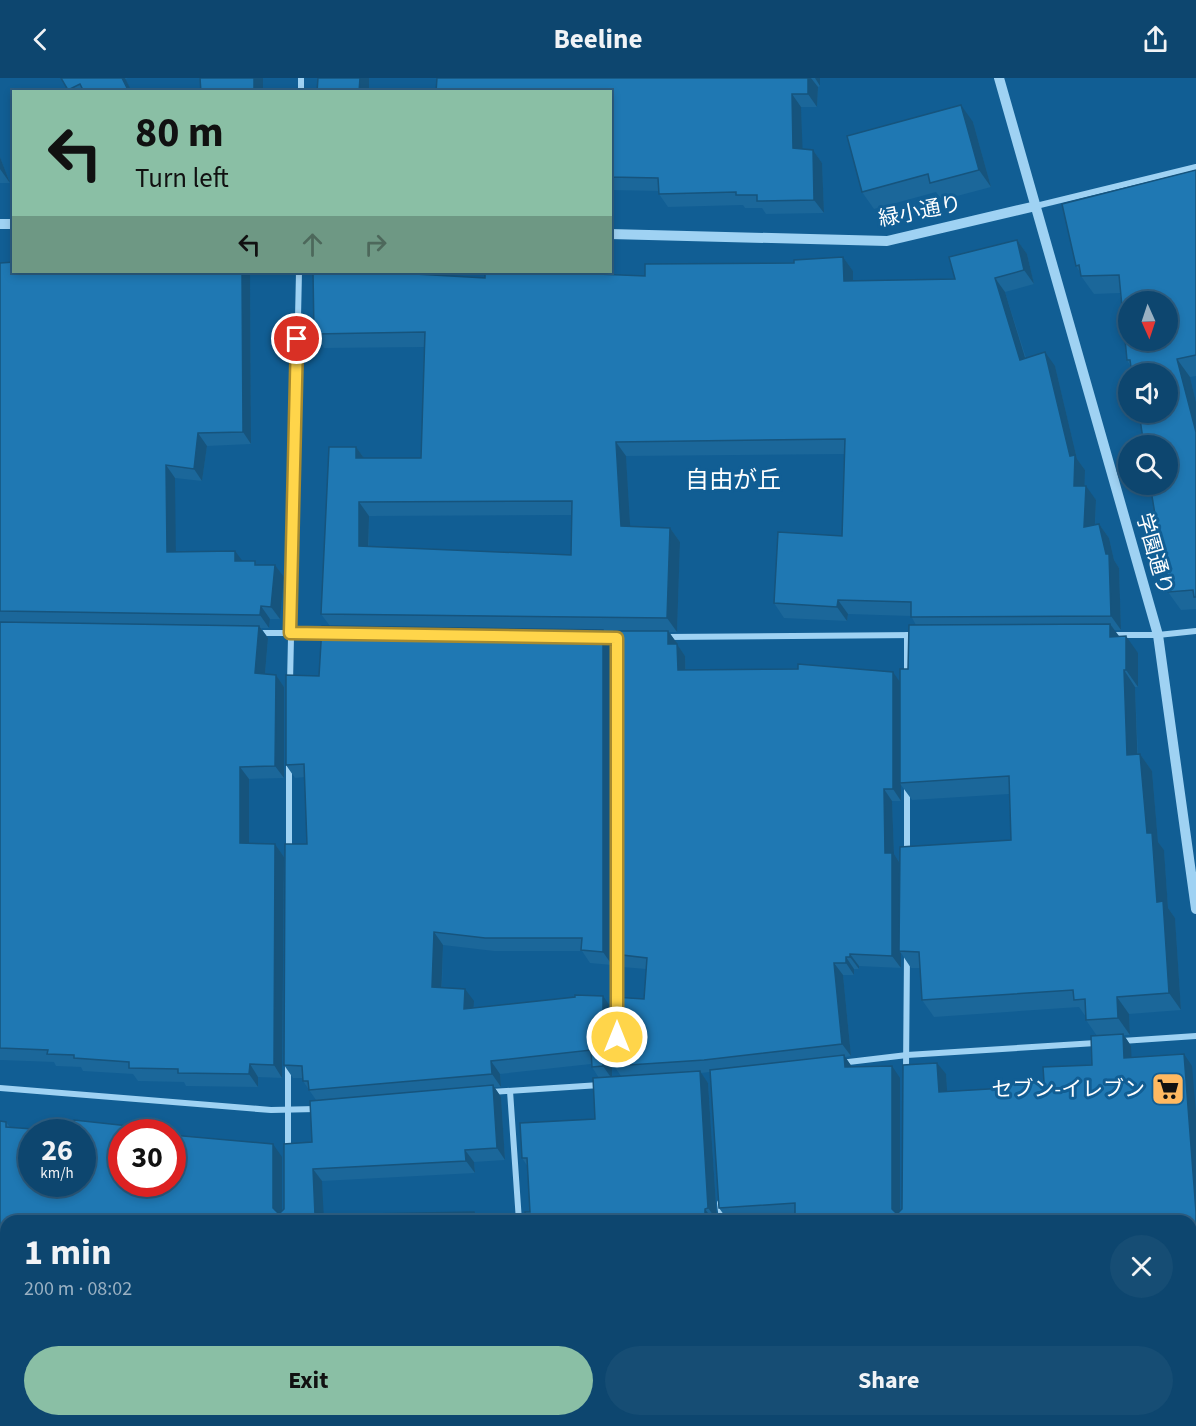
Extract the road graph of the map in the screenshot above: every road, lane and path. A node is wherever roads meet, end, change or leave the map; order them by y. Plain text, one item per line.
1 (999, 78) edge
2 (1196, 167) edge
3 (1036, 206) junction
4 (612, 234) edge
5 (299, 273) edge
6 (1196, 631) edge
7 (255, 633) edge
8 (290, 633) junction
9 (337, 634) edge
10 (1098, 634) edge
11 (1158, 634) junction
12 (907, 635) junction
13 (931, 635) edge
14 (652, 637) edge
15 (907, 681) edge
16 (290, 693) edge
17 (290, 753) edge
18 (907, 775) edge
19 (907, 857) edge
20 (289, 860) edge
21 (1196, 909) edge
22 (617, 942) edge
23 (907, 950) edge
24 (617, 1013) edge
25 (1196, 1036) edge
26 (1105, 1042) edge
27 (1117, 1042) edge
28 (907, 1055) junction
29 (288, 1063) edge
30 (827, 1064) edge
31 (906, 1079) edge
32 (605, 1085) edge
33 (0, 1088) edge
34 (510, 1091) junction
35 (487, 1093) edge
36 (326, 1108) edge
37 (288, 1111) junction
38 (288, 1155) edge
39 (720, 1197) edge
40 (519, 1215) edge
41 (722, 1215) edge

1 - 3 street, 学園通り
2 - 3 street, 緑小通り
3 - 4 street, 緑小通り
3 - 11 street, 学園通り
5 - 8 street
6 - 11 street
7 - 8 street
8 - 9 street
8 - 16 street
10 - 11 street
11 - 21 street, 学園通り
12 - 13 street
12 - 14 street
12 - 15 street
17 - 20 street
18 - 19 street
22 - 24 street
23 - 28 street
25 - 27 street
26 - 28 street
28 - 30 street
28 - 31 street
29 - 37 street
32 - 34 street
33 - 37 street
34 - 35 street
34 - 40 street
36 - 37 street
37 - 38 street
39 - 41 street

